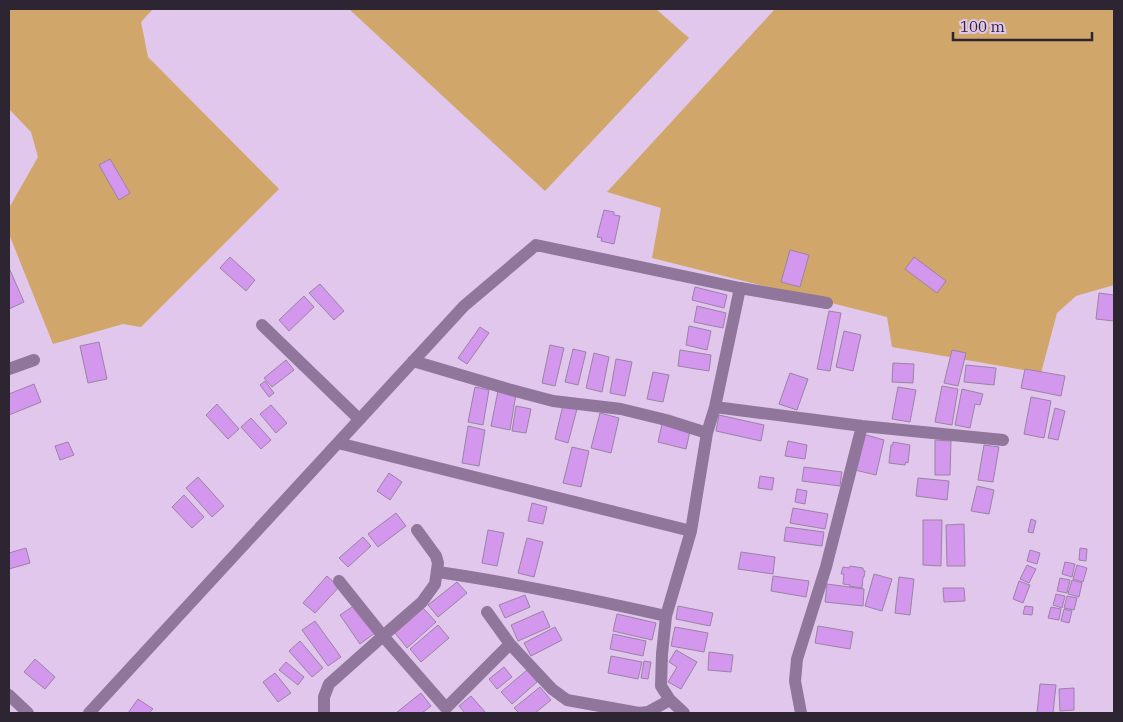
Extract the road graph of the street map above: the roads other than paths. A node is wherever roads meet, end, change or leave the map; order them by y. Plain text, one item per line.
1 (740, 288) junction
2 (827, 303) dead end
3 (262, 325) dead end
4 (34, 360) dead end
5 (413, 361) junction
6 (9, 370) edge
7 (715, 407) junction
8 (359, 419) junction
9 (862, 426) junction
10 (707, 433) junction
11 (1003, 440) dead end
12 (338, 443) junction
13 (417, 530) dead end
14 (691, 531) junction
15 (438, 572) junction
16 (339, 580) dead end
17 (487, 612) dead end
18 (666, 616) junction
19 (383, 636) junction
20 (510, 644) junction
21 (9, 695) edge
22 (670, 700) junction
23 (448, 711) edge
24 (28, 713) edge
25 (88, 713) edge
26 (324, 713) edge
27 (684, 713) edge
28 (801, 713) edge

1 - 2 street
1 - 5 street
1 - 7 street
3 - 8 street
4 - 6 street
5 - 8 street
5 - 10 street
7 - 9 street
7 - 10 street
8 - 12 street
9 - 11 street
9 - 28 street
10 - 14 street
12 - 14 street
12 - 25 street
13 - 15 street
14 - 18 street
15 - 18 street
15 - 19 street
16 - 19 street
17 - 20 street
18 - 22 street
19 - 23 street
19 - 26 street
20 - 22 street
20 - 23 street
21 - 24 street
22 - 27 street

